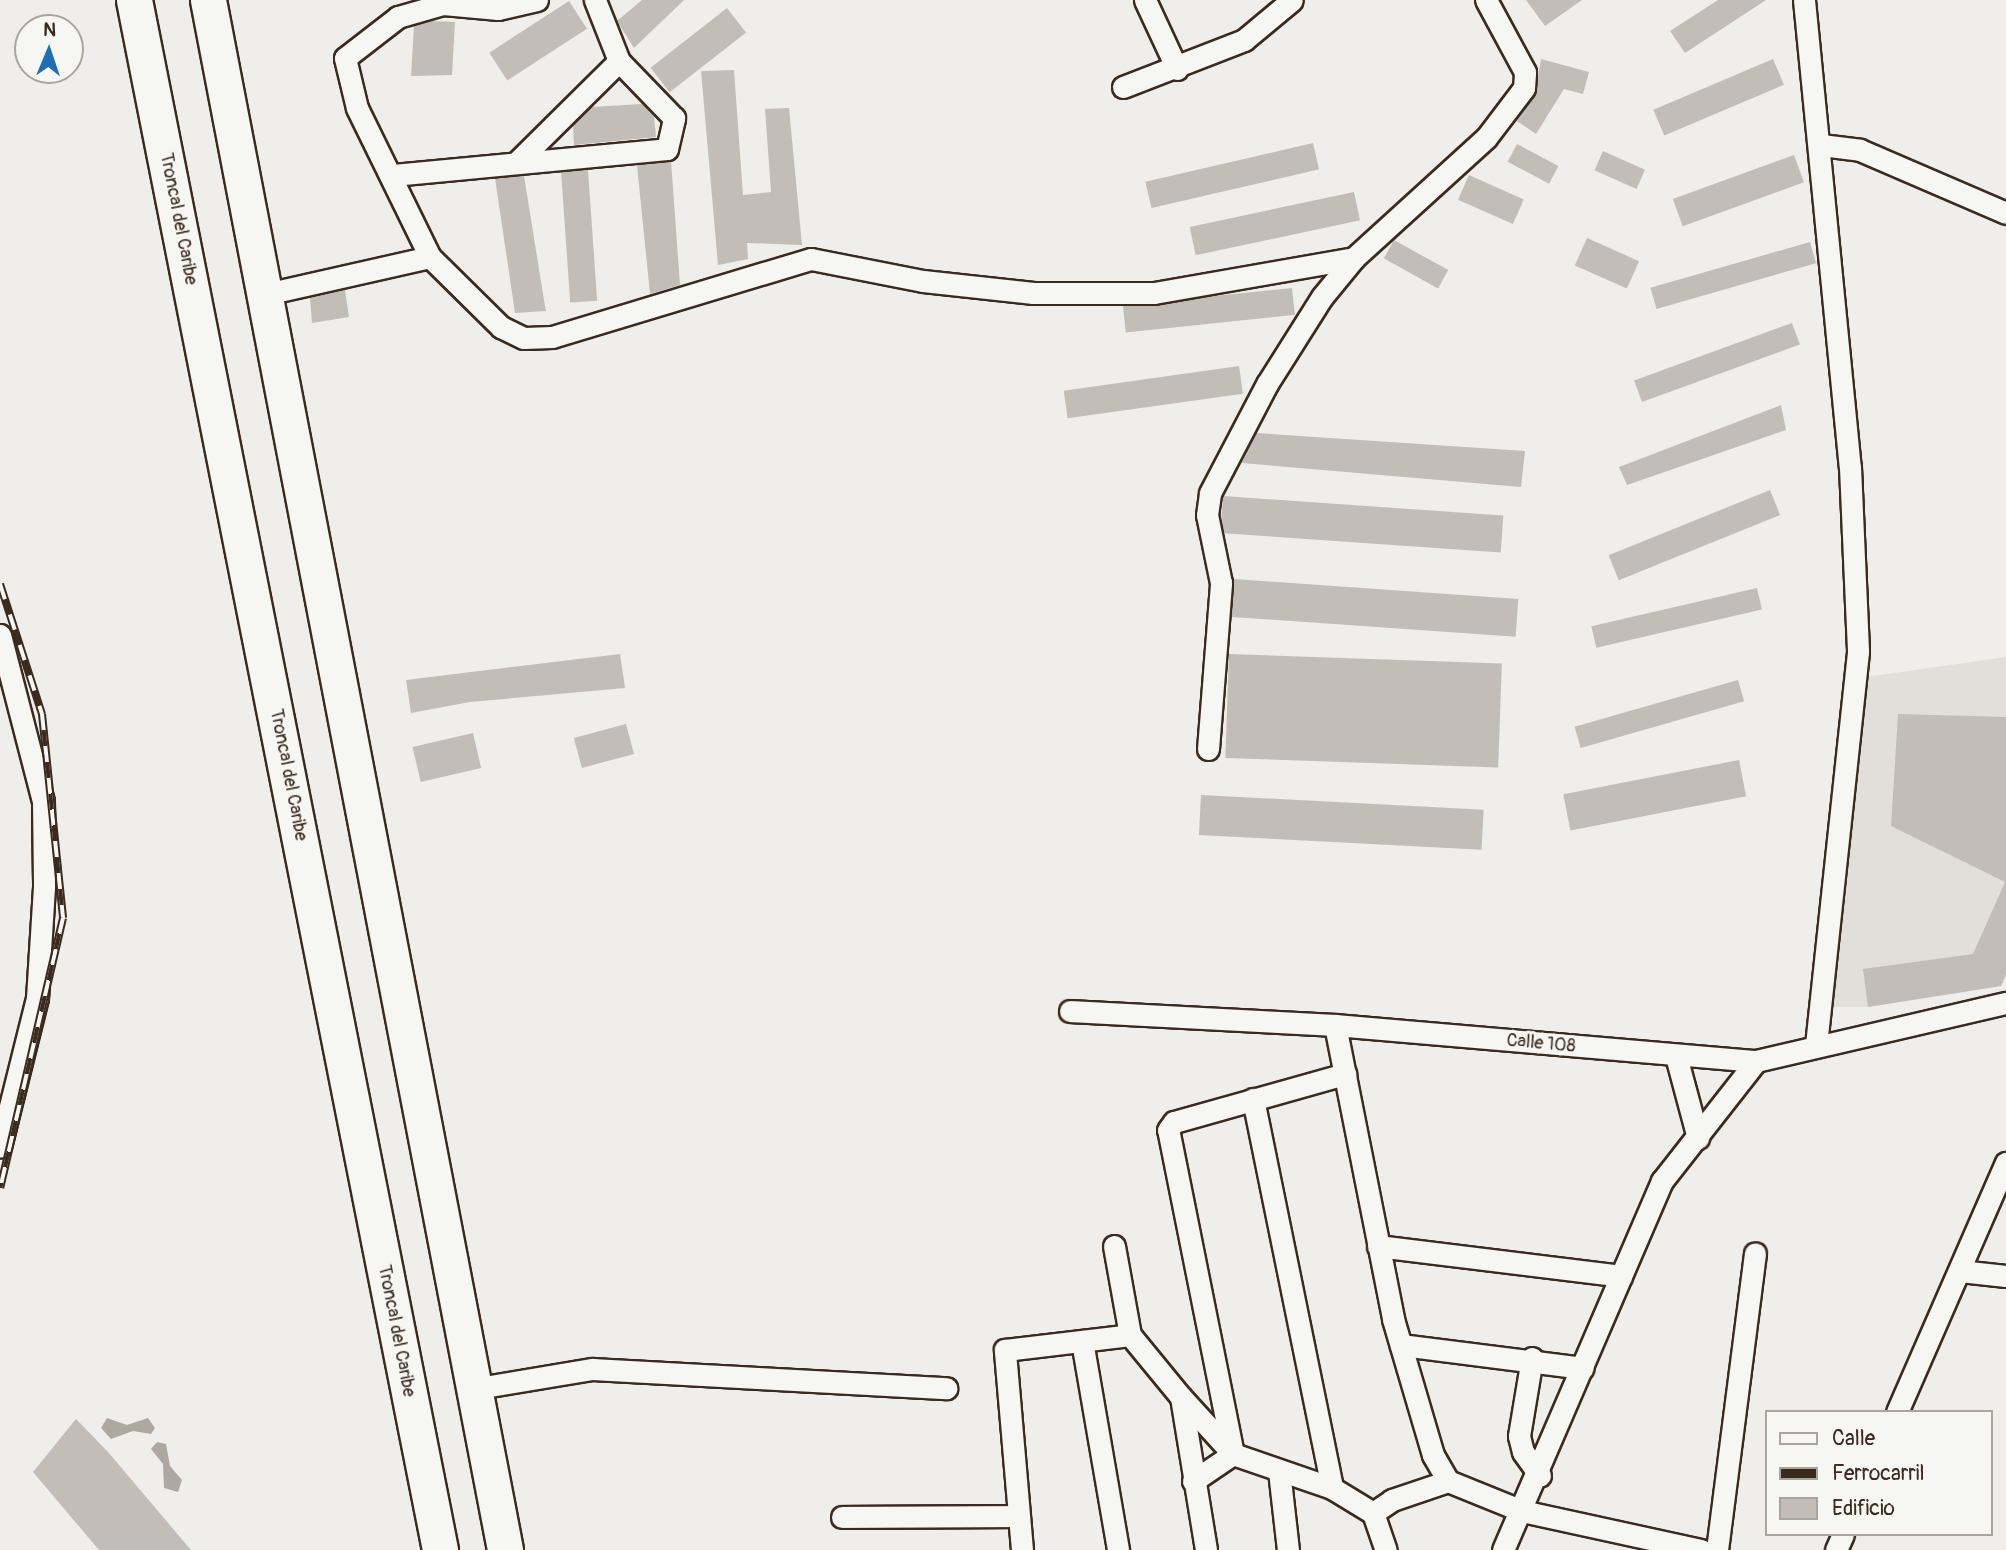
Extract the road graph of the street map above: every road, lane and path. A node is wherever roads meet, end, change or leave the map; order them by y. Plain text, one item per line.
1 (134, 0) edge
2 (208, 0) edge
3 (537, 0) edge
4 (595, 0) edge
5 (1145, 0) edge
6 (1292, 0) edge
7 (1486, 0) edge
8 (1804, 0) edge
9 (442, 2) edge
10 (619, 61) junction
11 (1177, 69) junction
12 (1123, 87) dead end
13 (1821, 145) junction
14 (516, 163) junction
15 (393, 175) junction
16 (2006, 214) edge
17 (430, 257) junction
18 (1354, 258) junction
19 (266, 294) junction
20 (0, 635) edge
21 (1208, 749) dead end
22 (2006, 1003) edge
23 (1070, 1011) dead end
24 (1335, 1025) junction
25 (1816, 1043) junction
26 (1676, 1056) junction
27 (1756, 1061) junction
28 (1345, 1074) junction
29 (1253, 1099) junction
30 (1698, 1138) junction
31 (0, 1146) edge
32 (2006, 1163) edge
33 (1114, 1245) dead end
34 (1378, 1246) junction
35 (1755, 1253) dead end
36 (1960, 1271) junction
37 (1621, 1276) junction
38 (2006, 1276) edge
39 (1130, 1335) junction
40 (1082, 1341) junction
41 (1401, 1345) junction
42 (1532, 1358) junction
43 (1583, 1368) junction
44 (946, 1388) dead end
45 (472, 1389) junction
46 (1181, 1397) junction
47 (1898, 1410) edge
48 (1233, 1454) junction
49 (1279, 1471) junction
50 (1540, 1475) junction
51 (1193, 1481) junction
52 (1448, 1481) junction
53 (1332, 1488) junction
54 (1522, 1511) junction
55 (1373, 1513) junction
56 (1016, 1516) junction
57 (842, 1517) dead end
58 (440, 1550) edge
59 (505, 1550) edge
60 (1022, 1550) edge
61 (1118, 1550) edge
62 (1206, 1550) edge
63 (1288, 1550) edge
64 (1386, 1550) edge
65 (1503, 1550) edge
66 (1701, 1550) edge
67 (1717, 1550) edge

1 - 58 highway, Troncal del Caribe
2 - 19 highway
3 - 9 street
4 - 10 street
5 - 11 street
6 - 11 street
7 - 18 street
8 - 13 street
9 - 15 street
10 - 14 street
10 - 14 street
11 - 12 street
13 - 16 street
13 - 25 street
14 - 15 street
15 - 17 street
17 - 18 street
17 - 19 street
18 - 21 street
19 - 45 highway
20 - 31 street
22 - 25 street, Calle 108
23 - 24 street, Calle 108
24 - 26 street, Calle 108
24 - 28 street
25 - 27 street, Calle 108
26 - 27 street, Calle 108
26 - 30 street
27 - 30 street
28 - 29 street
28 - 34 street
29 - 48 street
29 - 53 street
30 - 37 street
32 - 36 street
33 - 39 street
34 - 37 street
34 - 41 street
35 - 67 street
36 - 38 street
36 - 47 street
37 - 43 street
39 - 40 street
39 - 46 street
40 - 56 street
40 - 61 street
41 - 42 street
41 - 52 street
42 - 43 street
42 - 50 street
43 - 50 street
44 - 45 street
45 - 59 highway
46 - 48 street
46 - 51 street
48 - 49 street
48 - 51 street
49 - 53 street
49 - 63 street
50 - 54 street
51 - 62 street
52 - 54 street
52 - 55 street
53 - 55 street
54 - 65 street
54 - 66 street
55 - 64 street
56 - 57 street
56 - 60 street

